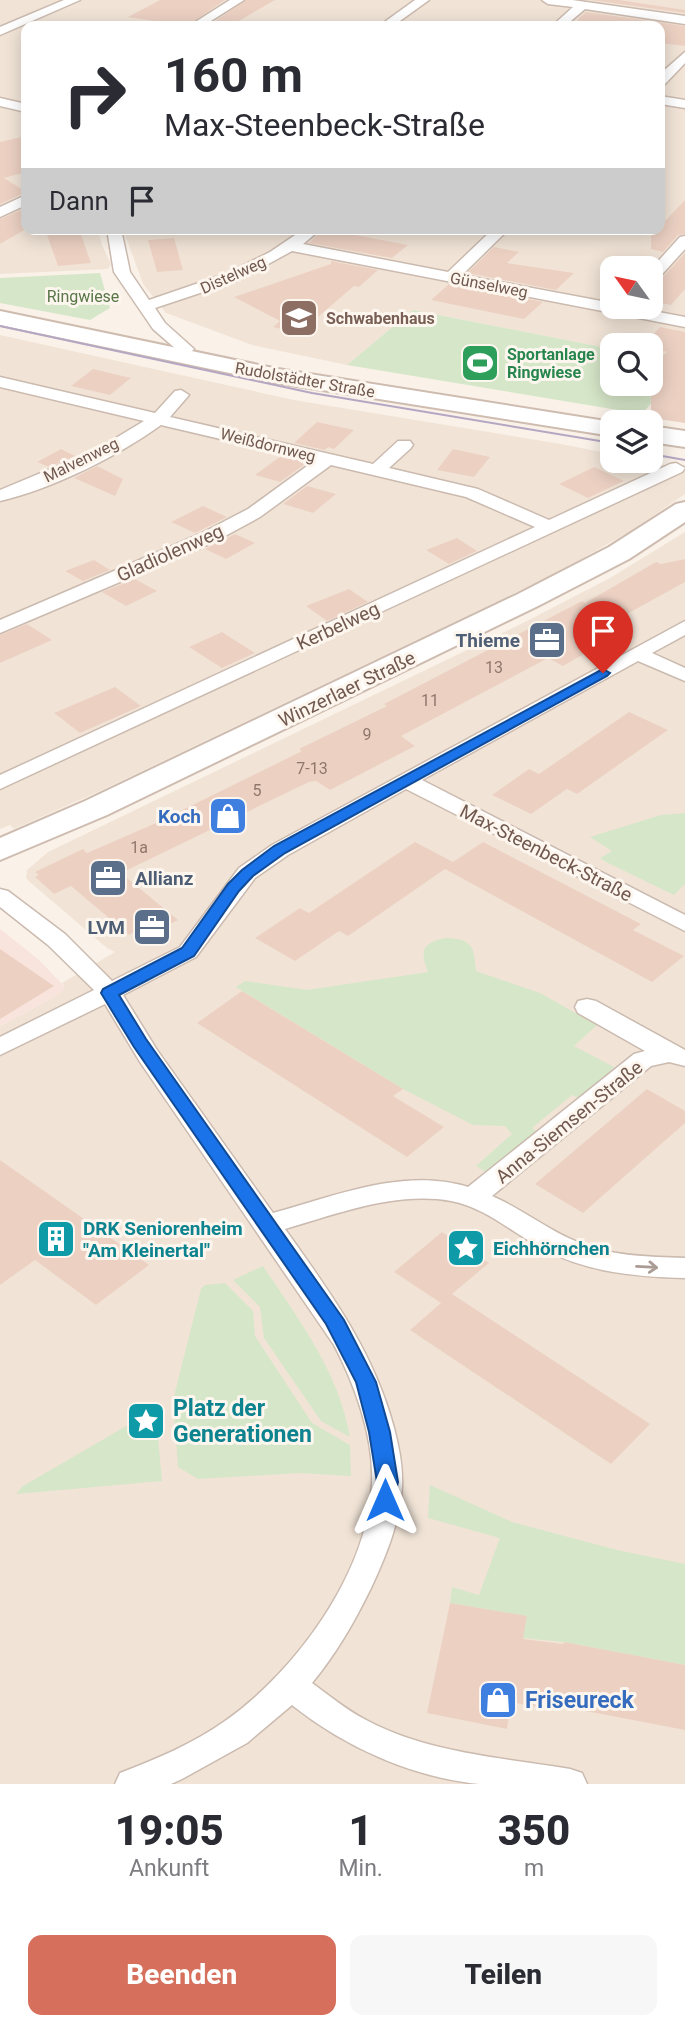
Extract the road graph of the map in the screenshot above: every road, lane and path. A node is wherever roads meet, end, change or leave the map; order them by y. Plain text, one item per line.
1 (74, 0) edge
2 (238, 0) edge
3 (423, 0) edge
4 (548, 0) edge
5 (583, 5) junction
6 (12, 13) dead end
7 (37, 15) junction
8 (685, 20) edge
9 (23, 21) edge
10 (203, 21) edge
11 (392, 21) edge
12 (564, 21) edge
13 (21, 22) edge
14 (0, 31) edge
15 (685, 56) edge
16 (665, 76) edge
17 (665, 101) edge
18 (0, 102) edge
19 (685, 104) edge
20 (21, 107) edge
21 (21, 202) edge
22 (0, 213) edge
23 (115, 235) edge
24 (307, 235) edge
25 (496, 235) edge
26 (685, 240) edge
27 (293, 247) junction
28 (663, 265) edge
29 (450, 278) junction
30 (600, 304) edge
31 (145, 306) junction
32 (663, 317) edge
33 (0, 318) edge
34 (685, 322) edge
35 (177, 357) junction
36 (0, 382) edge
37 (181, 395) dead end
38 (159, 418) junction
39 (600, 427) edge
40 (663, 436) edge
41 (685, 439) edge
42 (404, 445) dead end
43 (328, 459) junction
44 (677, 468) dead end
45 (377, 470) junction
46 (0, 496) edge
47 (685, 510) edge
48 (549, 527) junction
49 (0, 626) edge
50 (685, 627) edge
51 (638, 654) junction
52 (685, 675) edge
53 (407, 781) junction
54 (0, 783) edge
55 (0, 850) edge
56 (0, 897) edge
57 (685, 924) edge
58 (109, 993) junction
59 (587, 1007) dead end
60 (0, 1046) edge
61 (677, 1056) edge
62 (472, 1198) junction
63 (267, 1224) junction
64 (685, 1268) edge
65 (292, 1686) junction
66 (132, 1784) edge
67 (569, 1784) edge

1 - 7 street
2 - 10 street
3 - 11 street
4 - 5 street
5 - 8 street
5 - 12 street
6 - 7 street
7 - 9 street
13 - 14 street
15 - 16 street
17 - 19 street
18 - 20 street
21 - 22 street
23 - 31 street
24 - 27 street, Distelweg
25 - 29 street
26 - 28 street
27 - 29 street, Günselweg
27 - 31 street, Distelweg
29 - 30 street, Günselweg
31 - 35 street
32 - 34 street, Günselweg
33 - 35 main road, Rudolstädter Straße
35 - 39 main road, Rudolstädter Straße
36 - 38 street, Weißdornweg
37 - 38 street
38 - 43 street, Weißdornweg
38 - 46 street, Malvenweg
40 - 41 main road
42 - 45 street
43 - 45 street, Weißdornweg
43 - 49 street, Gladiolenweg
44 - 48 street, Kerbelweg
45 - 48 street, Weißdornweg
47 - 55 main road, Winzerlaer Straße
48 - 54 street, Kerbelweg
50 - 51 street
51 - 52 street
51 - 53 street
53 - 57 street, Max-Steenbeck-Straße
53 - 58 street
56 - 58 street
58 - 60 street
58 - 63 street
59 - 61 street, Anna-Siemsen-Straße
61 - 62 street, Anna-Siemsen-Straße
62 - 63 street, Anna-Siemsen-Straße
62 -> 64 street, Anna-Siemsen-Straße
63 - 65 street
65 - 66 street
65 - 67 street

